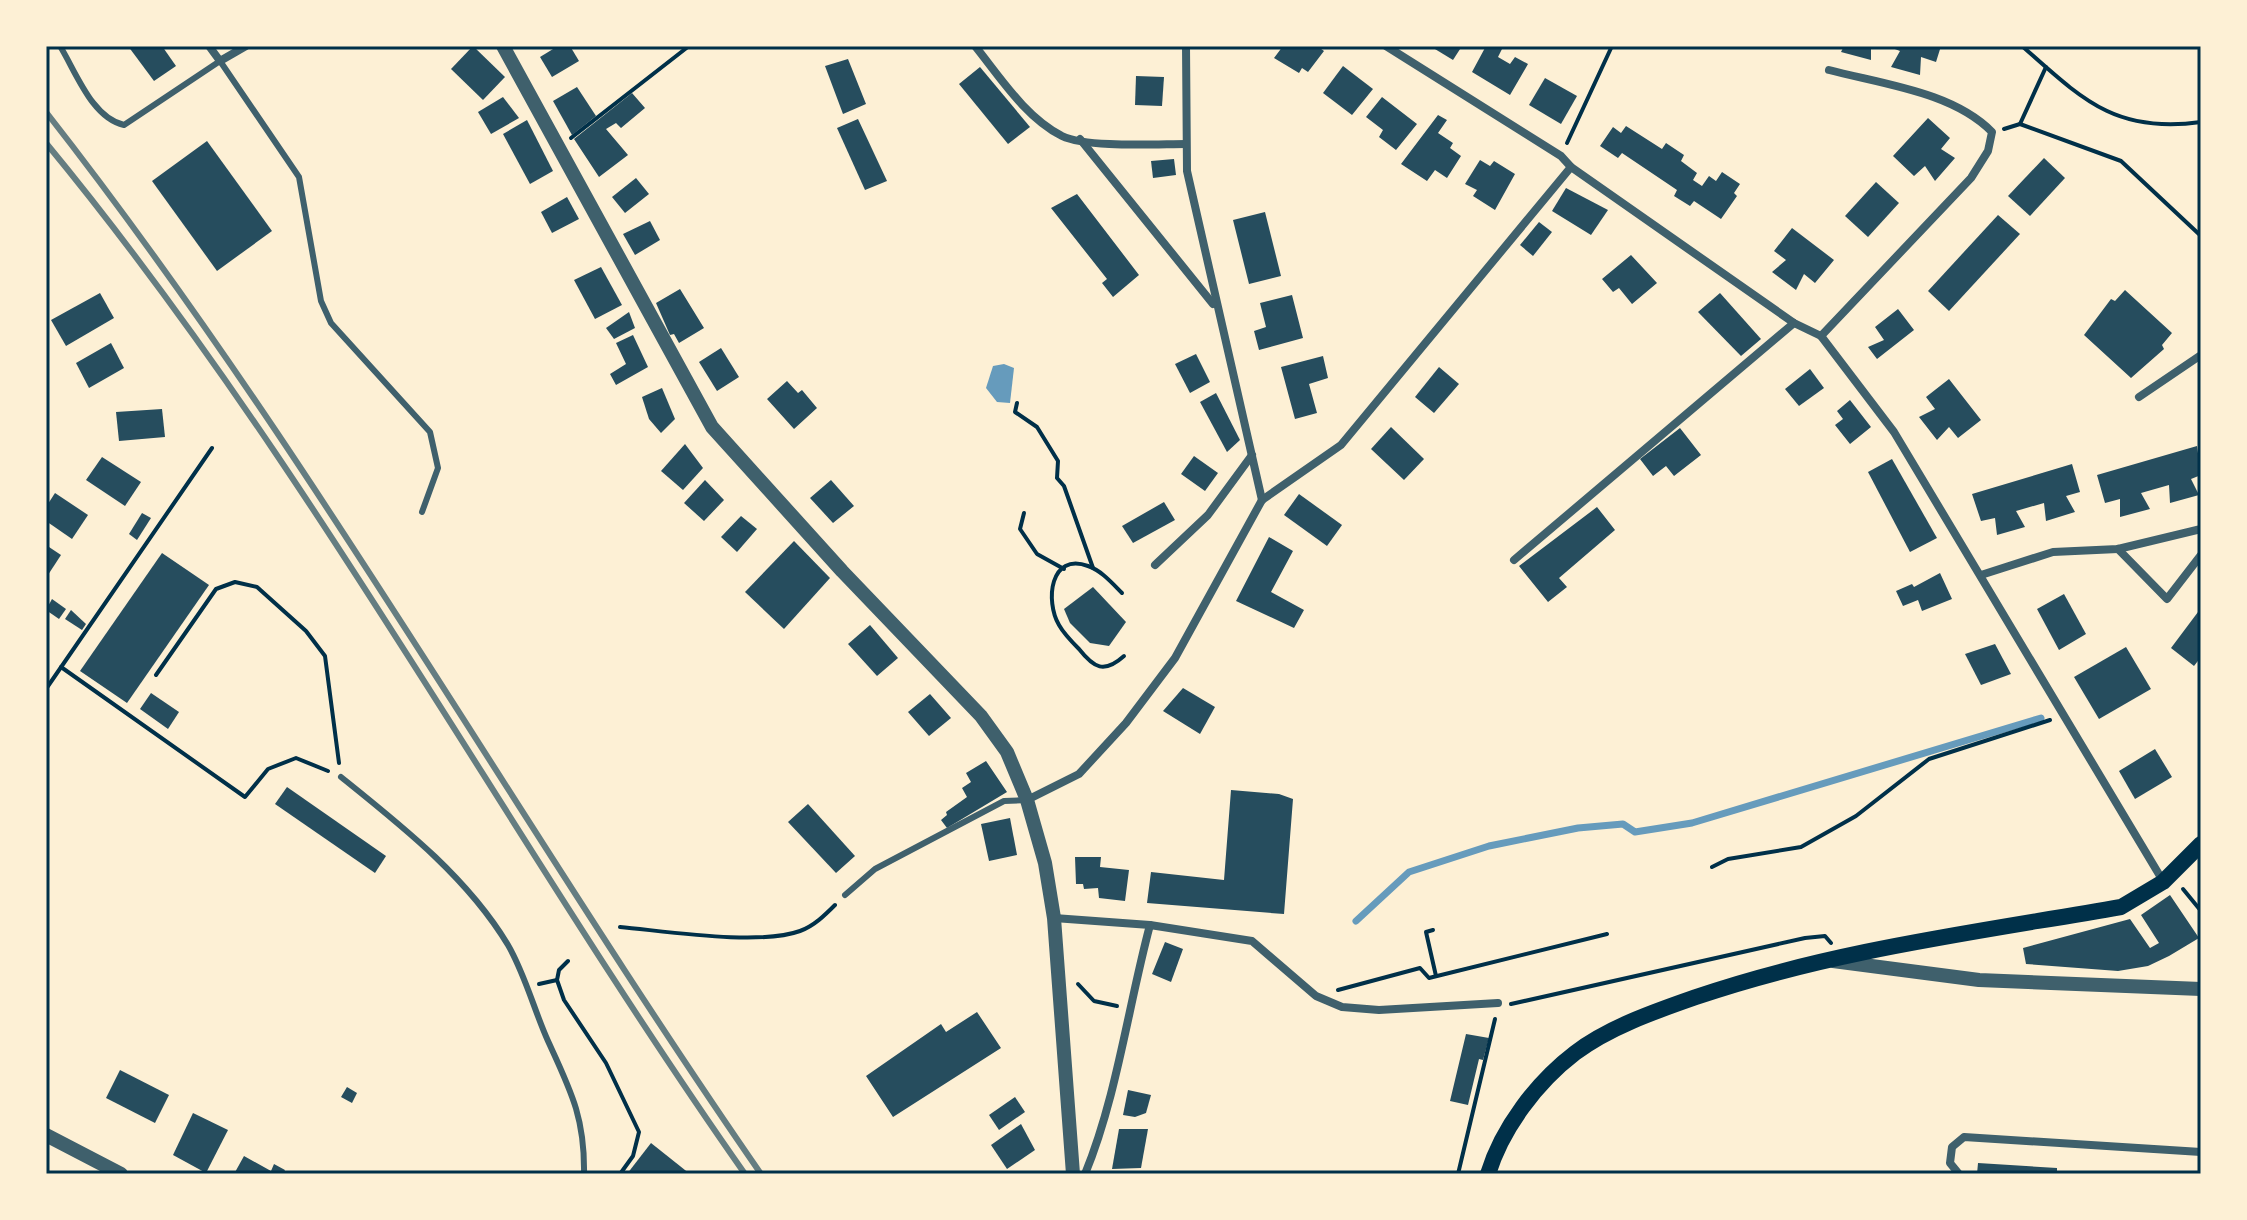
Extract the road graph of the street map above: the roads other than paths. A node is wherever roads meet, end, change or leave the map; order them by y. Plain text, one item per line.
1 (60, 46) edge
2 (209, 46) edge
3 (246, 46) edge
4 (503, 46) edge
5 (975, 46) edge
6 (1186, 46) edge
7 (1386, 46) edge
8 (220, 61) junction
9 (1829, 70) dead end
10 (1080, 139) junction
11 (1186, 144) junction
12 (1571, 167) junction
13 (1216, 307) junction
14 (1794, 323) junction
15 (1821, 336) junction
16 (2201, 355) edge
17 (2139, 397) dead end
18 (1252, 455) junction
19 (1262, 500) junction
20 (422, 512) dead end
21 (2201, 529) edge
22 (2118, 549) junction
23 (2201, 555) edge
24 (1514, 560) dead end
25 (1155, 565) dead end
26 (1981, 575) junction
27 (341, 777) road end
28 (1027, 800) junction
29 (2201, 844) edge
30 (2167, 878) junction
31 (845, 895) road end
32 (1054, 918) junction
33 (1150, 925) junction
34 (1827, 958) junction
35 (2201, 989) edge
36 (1498, 1003) road end
37 (46, 1135) edge
38 (2201, 1152) edge
39 (121, 1174) edge
40 (584, 1174) edge
41 (1073, 1174) edge
42 (1085, 1174) edge
43 (1488, 1174) edge
44 (1959, 1174) edge

1 - 8 lane
2 - 8 street
3 - 8 street
4 - 28 street
5 - 10 street
6 - 11 street
7 - 12 street
8 - 20 lane
9 - 15 street
10 - 11 street
10 - 13 street
11 - 13 street
12 - 14 street
12 - 19 street
13 - 18 street
14 - 15 street
14 - 24 street
15 - 26 street
16 - 17 street
18 - 19 street
18 - 25 street
19 - 28 street
21 - 22 street
22 - 23 street
22 - 26 street
26 - 30 street
27 - 40 lane
28 - 31 lane
28 - 32 street
29 - 30 main road
30 - 34 main road
32 - 33 street
32 - 41 street
33 - 36 street
33 - 42 street
34 - 35 street
34 - 43 main road
37 - 39 street
38 - 44 street

